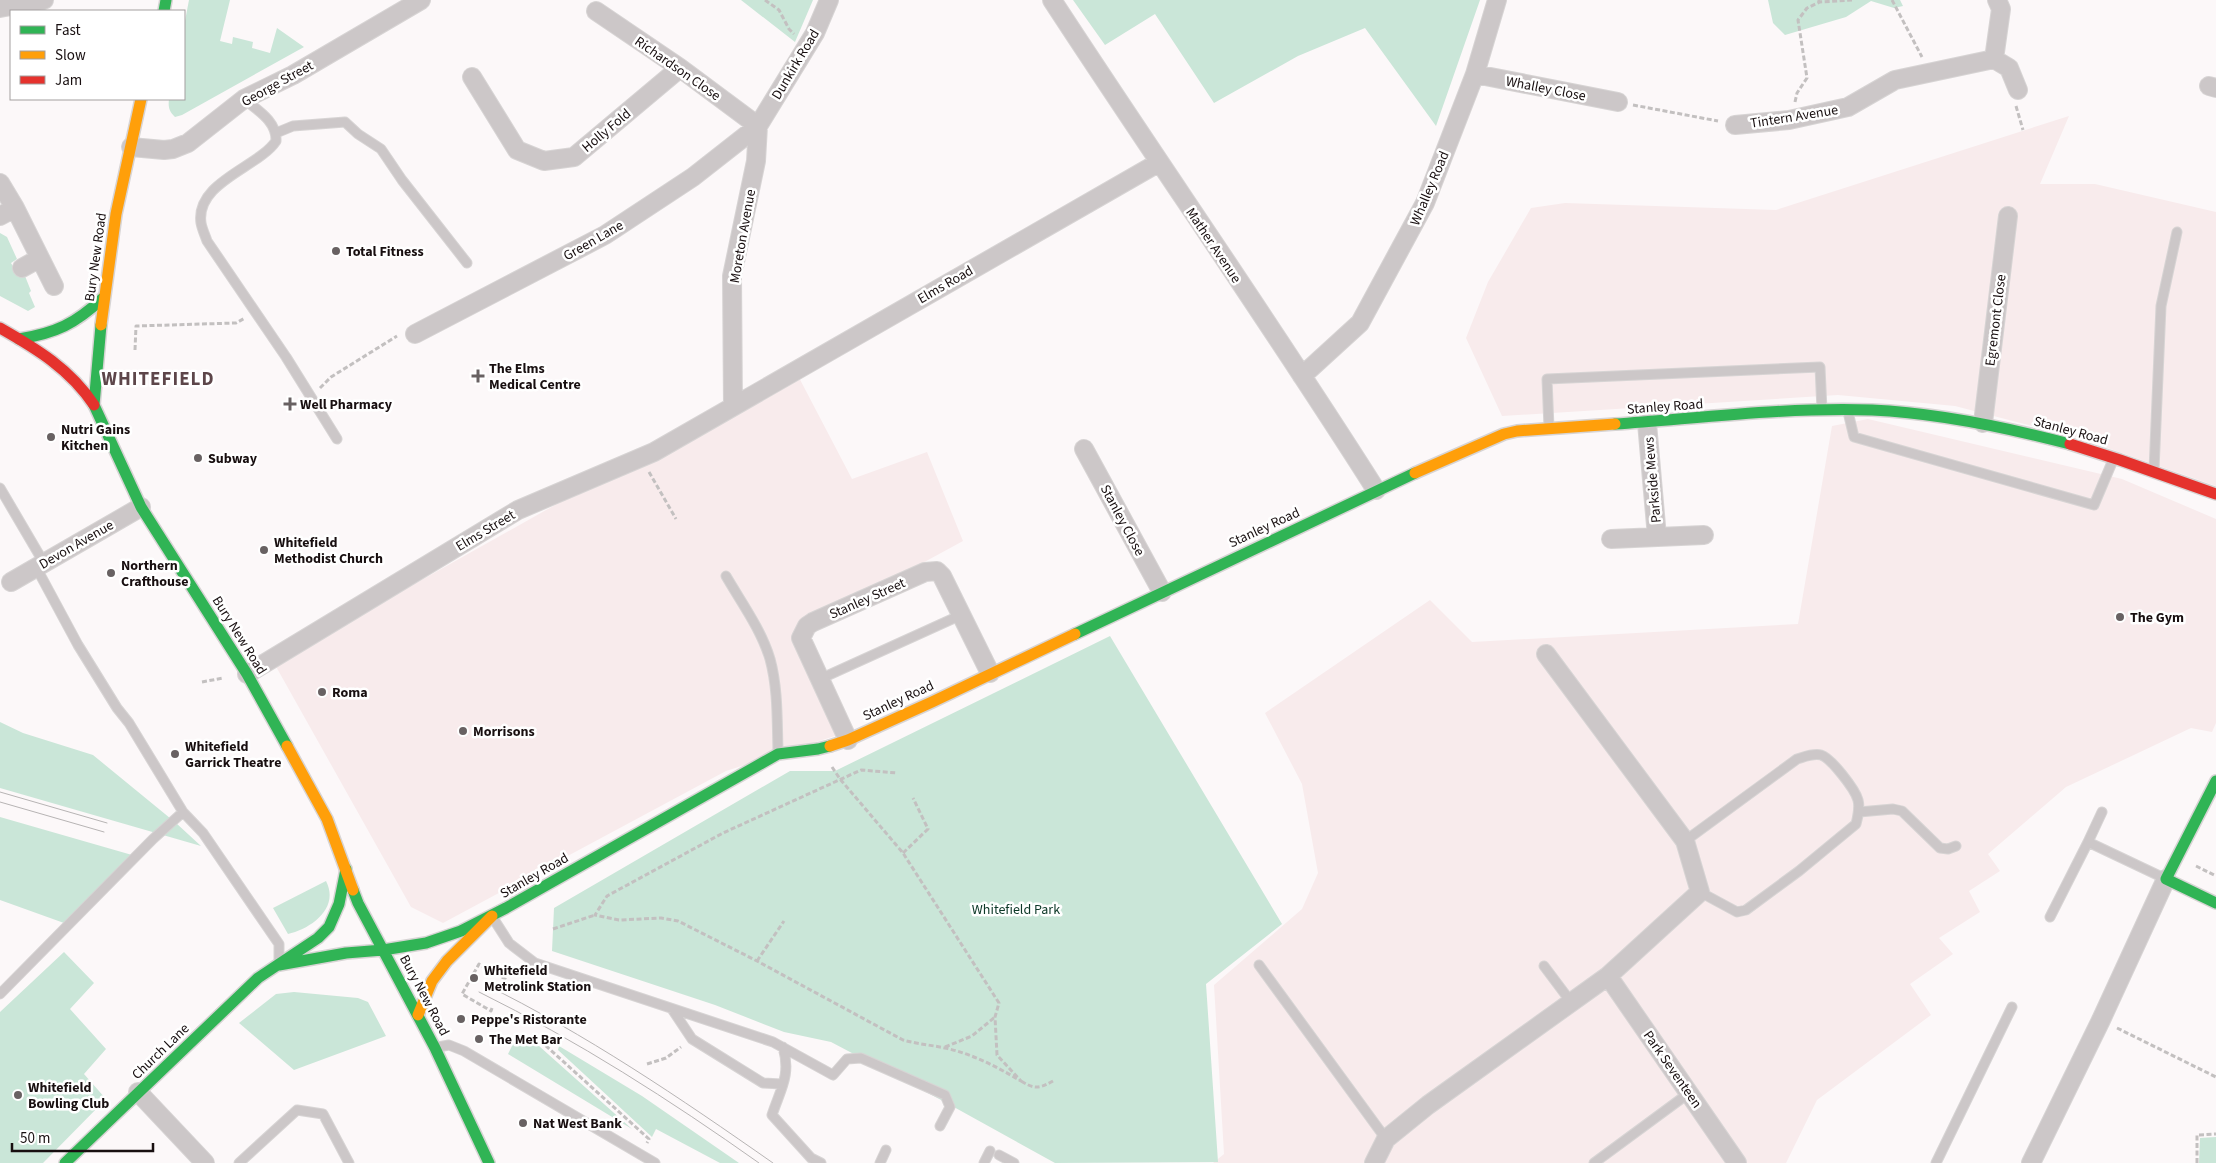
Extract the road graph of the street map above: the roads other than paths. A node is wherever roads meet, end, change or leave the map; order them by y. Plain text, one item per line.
1 (41, 0) edge
2 (829, 0) edge
3 (1052, 0) edge
4 (1496, 0) edge
5 (1997, 0) edge
6 (419, 1) edge
7 (7, 4) edge
8 (596, 11) dead end
9 (1994, 59) junction
10 (680, 68) junction
11 (1475, 74) junction
12 (472, 77) dead end
13 (2018, 90) dead end
14 (244, 99) junction
15 (141, 100) edge
16 (1618, 102) road end
17 (1735, 125) road end
18 (758, 126) junction
19 (276, 133) junction
20 (131, 147) junction
21 (1158, 163) junction
22 (0, 183) edge
23 (7, 212) edge
24 (2008, 216) dead end
25 (2178, 232) dead end
26 (40, 258) junction
27 (467, 262) dead end
28 (22, 268) dead end
29 (54, 286) dead end
30 (103, 298) junction
31 (0, 328) edge
32 (419, 332) road end
33 (19, 339) junction
34 (1302, 376) junction
35 (94, 405) junction
36 (733, 406) junction
37 (1847, 409) junction
38 (1822, 410) junction
39 (1647, 422) junction
40 (1983, 423) junction
41 (1549, 428) junction
42 (337, 439) dead end
43 (1084, 448) dead end
44 (2115, 457) junction
45 (2154, 470) junction
46 (0, 488) edge
47 (1376, 490) junction
48 (2216, 494) edge
49 (141, 507) junction
50 (1704, 535) dead end
51 (1657, 537) junction
52 (1611, 539) dead end
53 (40, 565) junction
54 (726, 576) dead end
55 (11, 582) dead end
56 (1162, 592) junction
57 (961, 615) junction
58 (1546, 654) dead end
59 (990, 673) junction
60 (247, 674) junction
61 (820, 679) junction
62 (848, 740) junction
63 (778, 754) junction
64 (2216, 781) edge
65 (183, 812) junction
66 (1859, 812) junction
67 (2102, 812) dead end
68 (1685, 841) junction
69 (2088, 842) junction
70 (1956, 846) dead end
71 (346, 868) junction
72 (2166, 879) junction
73 (1700, 892) junction
74 (2216, 903) edge
75 (492, 916) junction
76 (2050, 917) dead end
77 (383, 950) junction
78 (279, 965) junction
79 (1259, 965) dead end
80 (1544, 966) dead end
81 (1608, 976) junction
82 (0, 994) edge
83 (1571, 1002) junction
84 (2012, 1007) dead end
85 (672, 1009) junction
86 (418, 1015) junction
87 (783, 1047) junction
88 (435, 1048) junction
89 (782, 1084) junction
90 (138, 1092) junction
91 (1689, 1093) junction
92 (940, 1126) dead end
93 (1386, 1139) junction
94 (886, 1150) dead end
95 (990, 1151) dead end
96 (999, 1155) dead end
97 (65, 1163) edge
98 (205, 1163) edge
99 (239, 1163) edge
100 (349, 1163) edge
101 (489, 1163) edge
102 (655, 1163) edge
103 (821, 1163) edge
104 (880, 1163) edge
105 (984, 1163) edge
106 (1014, 1163) edge
107 (1374, 1163) edge
108 (1594, 1163) edge
109 (1737, 1163) edge
110 (1936, 1163) edge
111 (2031, 1163) edge

1 - 7 street
2 - 18 street, Dunkirk Road
3 - 21 street, Mather Avenue
4 - 11 street, Whalley Road
5 - 9 street
6 - 14 street, George Street
8 - 10 street, Richardson Close
9 - 13 street
9 - 17 street, Tintern Avenue
10 - 12 street, Holly Fold
10 - 18 street, Richardson Close
11 - 16 street, Whalley Close
11 - 34 street, Whalley Road
14 - 19 lane
14 - 20 street, George Street
15 - 20 main road, Bury New Road
18 - 32 street, Green Lane
18 - 36 street, Moreton Avenue
19 - 27 lane
19 - 42 lane
20 - 30 main road, Bury New Road
21 - 34 street, Mather Avenue
21 - 36 street, Elms Road
22 - 23 street
23 - 26 street
24 - 40 street, Egremont Close
25 - 45 lane
26 - 28 street
26 - 29 street
30 - 33 main road
30 - 35 main road, Bury New Road
31 - 33 main road
33 - 35 main road
34 - 47 street, Mather Avenue
35 - 49 main road, Bury New Road
36 - 60 street, Elms Street
37 - 38 main road, Stanley Road
37 - 40 main road, Stanley Road
37 - 44 lane
38 - 39 main road, Stanley Road
38 - 41 lane
39 - 41 main road, Stanley Road
39 - 51 street, Parkside Mews
40 - 44 main road, Stanley Road
41 - 47 main road, Stanley Road
43 - 56 street, Stanley Close
44 - 45 main road, Stanley Road
45 - 48 main road, Stanley Road
46 - 53 lane
47 - 56 main road, Stanley Road
49 - 53 street, Devon Avenue
49 - 60 main road, Bury New Road
50 - 51 street, Parkside Mews
51 - 52 street, Parkside Mews
53 - 55 street, Devon Avenue
53 - 65 lane
54 - 63 lane
56 - 59 main road, Stanley Road
57 - 59 street, Stanley Street
57 - 61 lane
57 - 61 street, Stanley Street
58 - 68 street
59 - 62 main road, Stanley Road
60 - 71 main road, Bury New Road
61 - 62 street, Stanley Street
62 - 63 main road, Stanley Road
63 - 75 main road, Stanley Road
64 - 72 main road
65 - 78 lane
65 - 82 lane
66 - 68 lane
66 - 70 lane
66 - 73 lane
67 - 69 lane
68 - 73 street
69 - 72 lane
69 - 76 lane
71 - 77 main road, Bury New Road
71 - 78 main road, Church Lane
72 - 74 main road
72 - 111 street
73 - 81 street
75 - 77 main road, Stanley Road
75 - 85 lane
75 - 86 main road
77 - 78 main road, Church Lane
77 - 86 main road, Bury New Road
78 - 90 main road, Church Lane
79 - 93 lane
80 - 83 lane
81 - 83 street
81 - 91 street, Park Seventeen
83 - 93 street
84 - 110 lane
85 - 87 lane
85 - 89 lane
86 - 88 main road, Bury New Road
87 - 89 lane
87 - 92 lane
88 - 101 main road, Bury New Road
88 - 102 lane
89 - 103 lane
90 - 97 main road, Church Lane
90 - 98 street
91 - 108 lane
91 - 109 street, Park Seventeen
93 - 107 street
94 - 104 lane
95 - 105 lane
96 - 106 lane
99 - 100 lane

